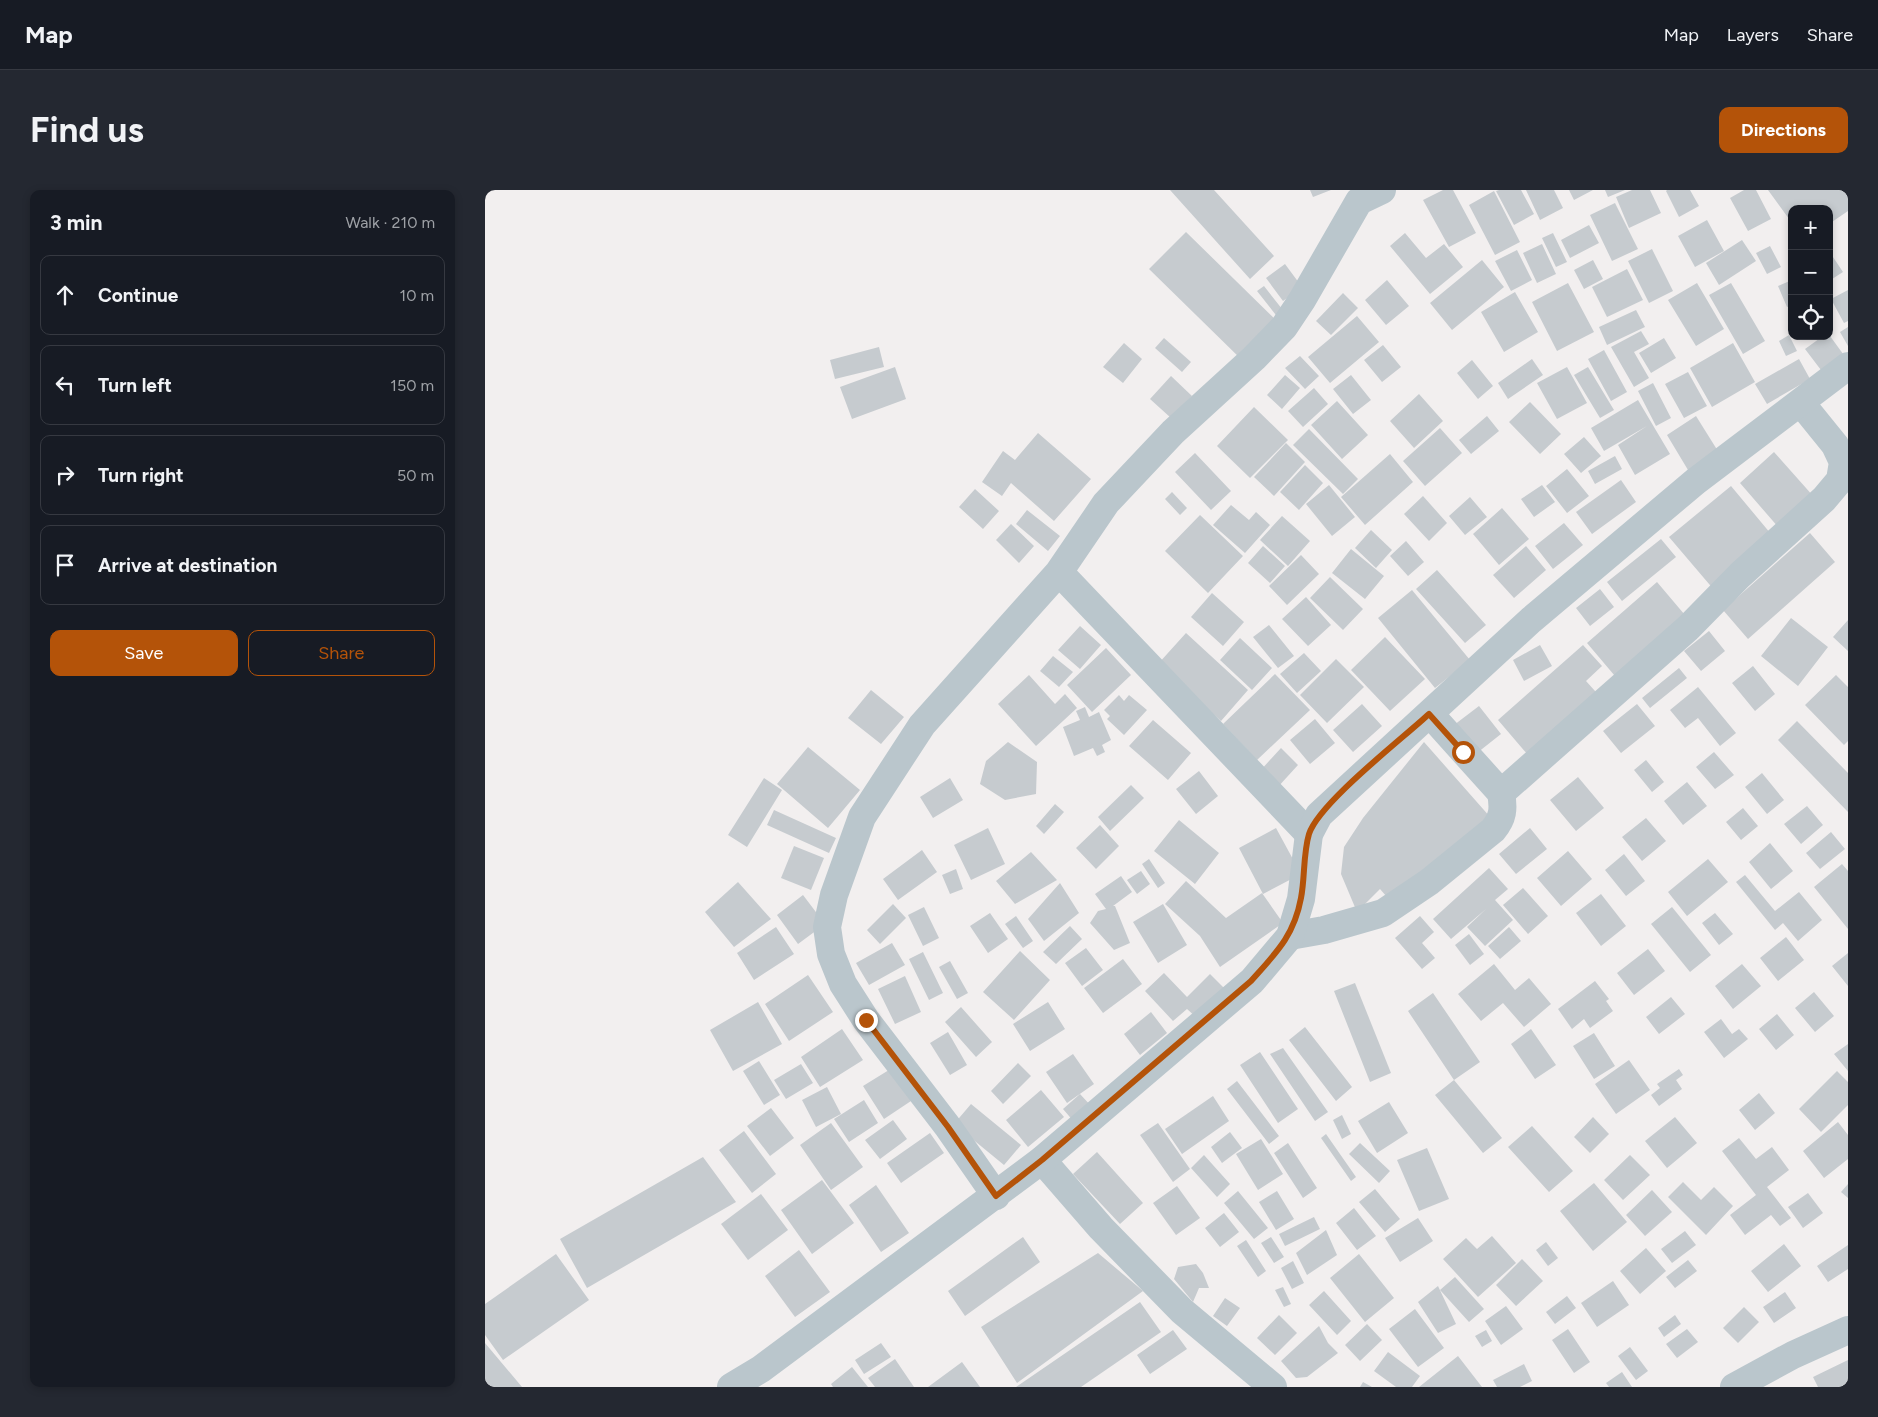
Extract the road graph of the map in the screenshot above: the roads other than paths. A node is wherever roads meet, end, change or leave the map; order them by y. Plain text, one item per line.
1 (1365, 194) edge
2 (1848, 366) edge
3 (1801, 403) junction
4 (1059, 572) junction
5 (1429, 714) junction
6 (1501, 793) junction
7 (1309, 834) junction
8 (1290, 936) junction
9 (1042, 1160) junction
10 (996, 1196) junction
11 (1848, 1330) edge
12 (731, 1387) edge
13 (1273, 1387) edge
14 (1734, 1387) edge

1 - 4 street
2 - 3 street
3 - 5 street
3 - 6 street
4 - 7 street
4 - 10 street
5 - 6 street
5 - 7 street
6 - 8 street
7 - 8 street
8 - 9 street
9 - 10 street
9 - 13 street
10 - 12 street
11 - 14 street

